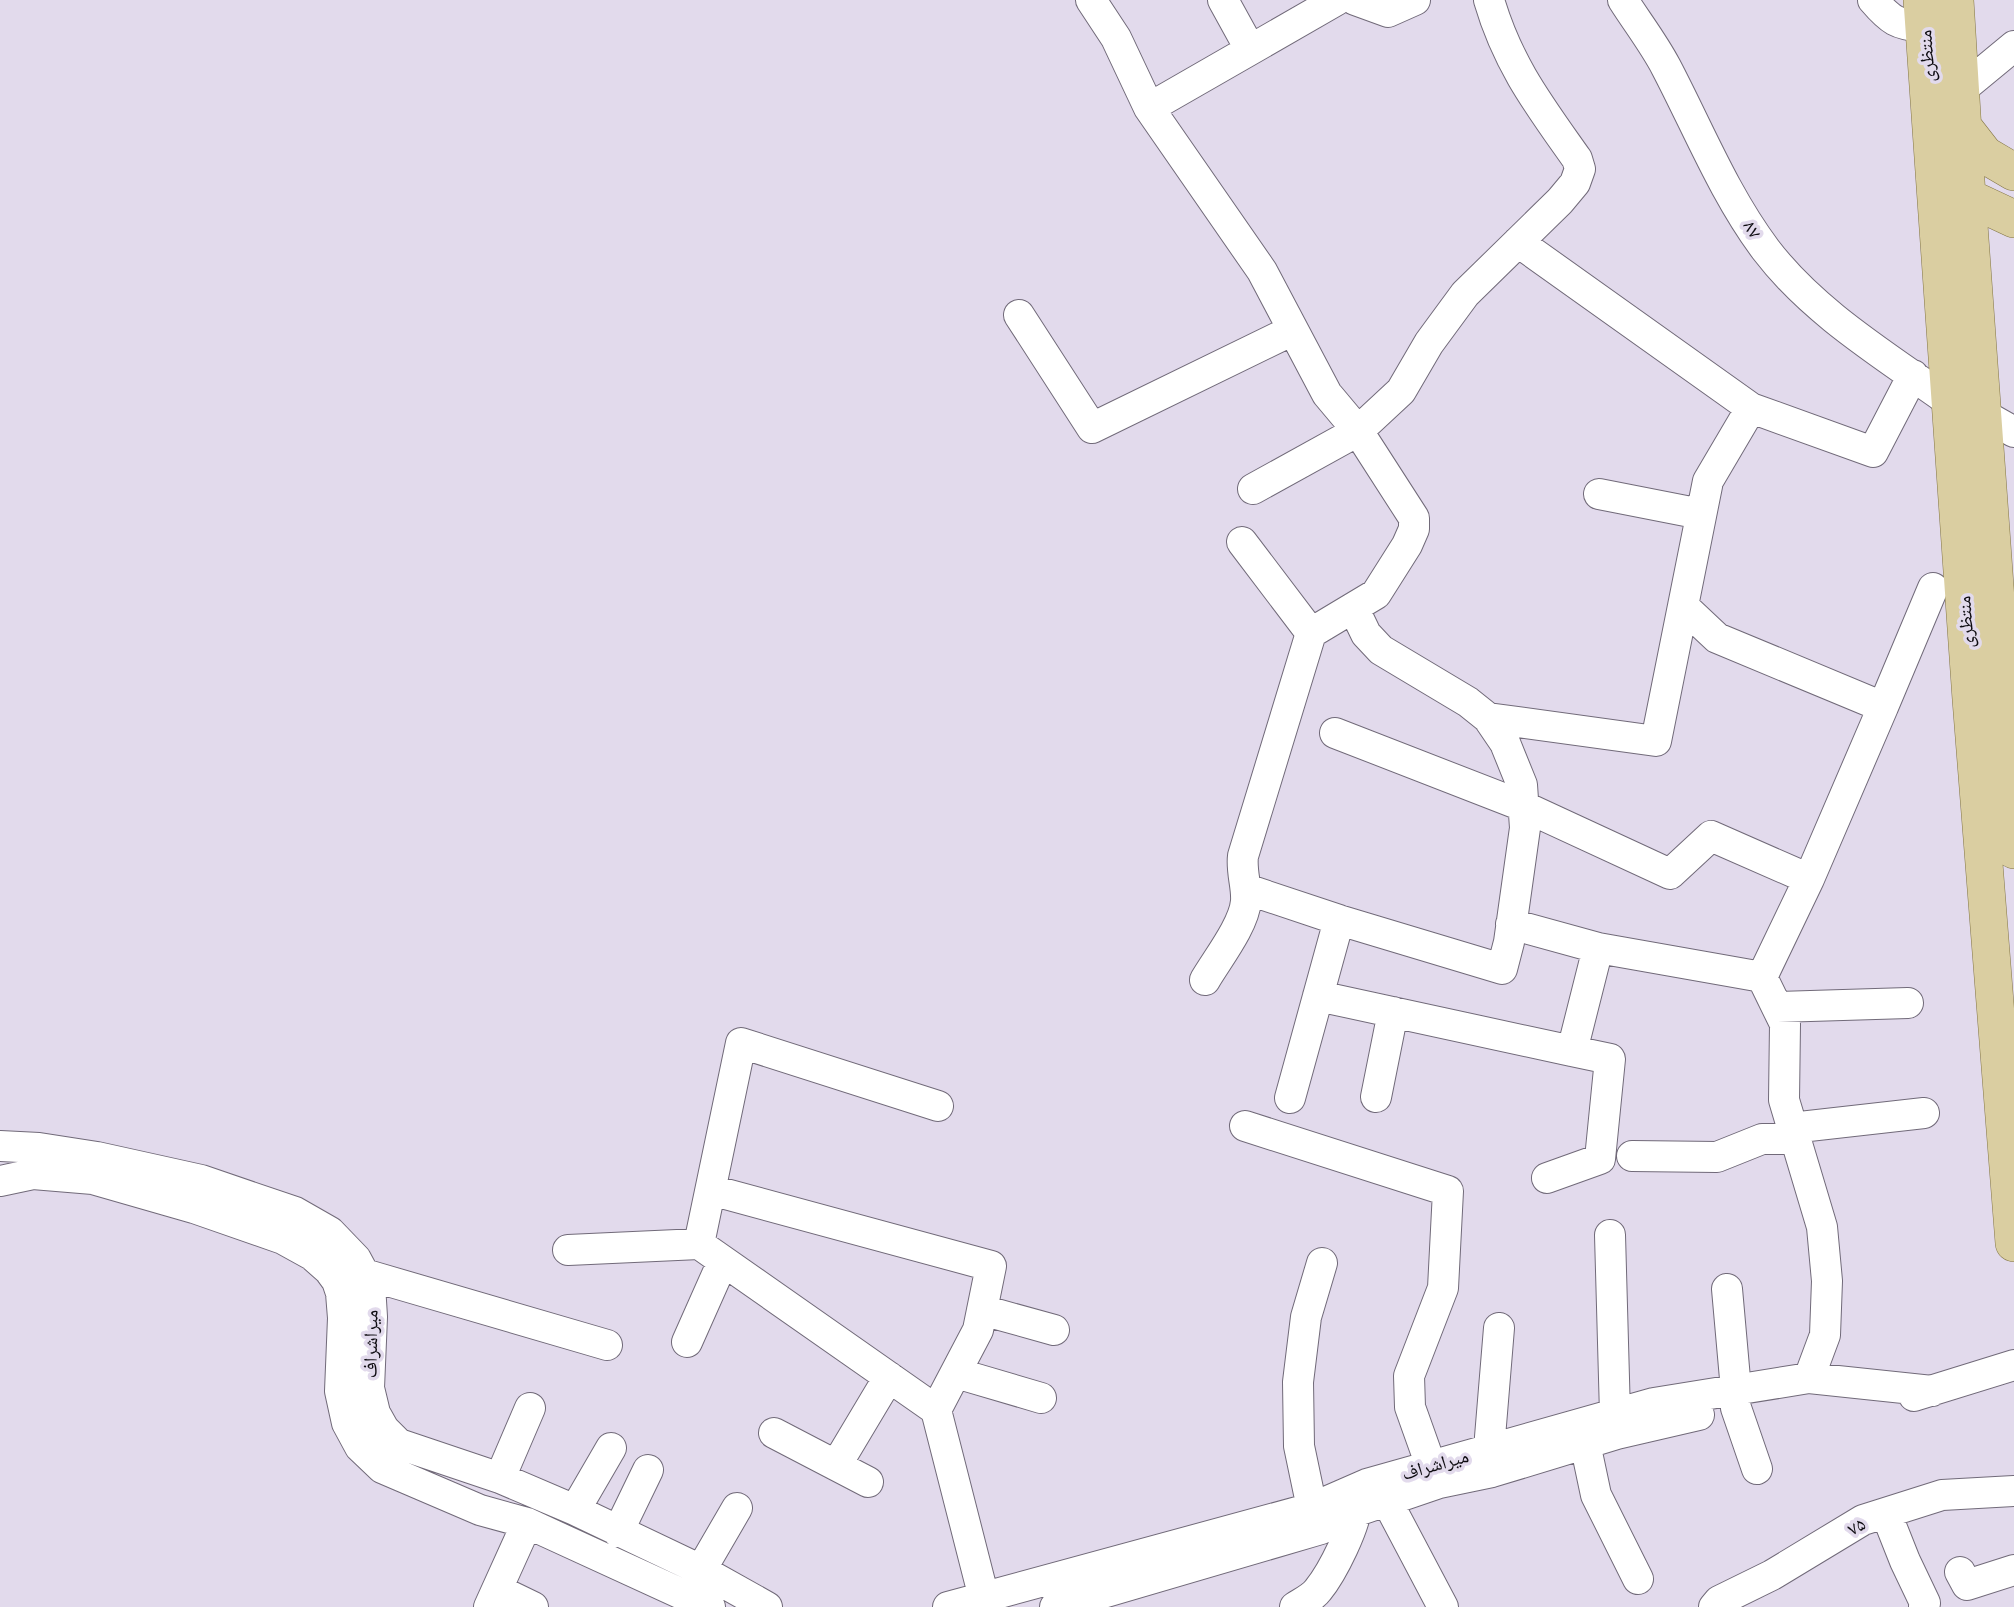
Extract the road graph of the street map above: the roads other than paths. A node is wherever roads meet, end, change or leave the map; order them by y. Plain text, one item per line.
1 (1091, 0) edge
2 (1223, 0) edge
3 (1337, 0) edge
4 (1356, 0) edge
5 (1415, 0) edge
6 (1489, 0) edge
7 (1623, 0) edge
8 (1873, 0) edge
9 (1955, 0) edge
10 (1923, 14) edge
11 (2014, 46) edge
12 (1250, 49) junction
13 (1962, 89) junction
14 (1149, 108) junction
15 (1964, 128) junction
16 (2014, 172) edge
17 (1967, 197) junction
18 (2014, 219) edge
19 (1518, 242) junction
20 (1019, 315) dead end
21 (1293, 330) junction
22 (1913, 375) junction
23 (1950, 402) junction
24 (1751, 408) junction
25 (1999, 424) edge
26 (1358, 431) junction
27 (1253, 489) dead end
28 (1599, 494) dead end
29 (1701, 514) junction
30 (1242, 542) dead end
31 (1933, 588) dead end
32 (1683, 606) junction
33 (1354, 609) junction
34 (2006, 627) edge
35 (1311, 633) junction
36 (1883, 707) junction
37 (1488, 718) junction
38 (1335, 733) dead end
39 (1523, 806) junction
40 (2014, 850) edge
41 (1809, 879) junction
42 (1246, 889) junction
43 (1339, 920) junction
44 (1511, 924) junction
45 (1598, 948) junction
46 (1762, 977) junction
47 (1205, 980) dead end
48 (1318, 996) junction
49 (1908, 1003) dead end
50 (1777, 1007) junction
51 (1393, 1012) junction
52 (1572, 1051) junction
53 (1376, 1097) dead end
54 (1290, 1098) dead end
55 (938, 1106) dead end
56 (1924, 1112) dead end
57 (1245, 1126) dead end
58 (1793, 1133) junction
59 (0, 1146) edge
60 (1632, 1156) dead end
61 (1547, 1178) dead end
62 (0, 1181) edge
63 (710, 1190) junction
64 (2012, 1203) edge
65 (1610, 1235) dead end
66 (2014, 1243) edge
67 (568, 1250) dead end
68 (711, 1253) junction
69 (1322, 1264) dead end
70 (364, 1274) junction
71 (1727, 1289) dead end
72 (982, 1310) junction
73 (1499, 1328) dead end
74 (1054, 1330) dead end
75 (687, 1342) dead end
76 (607, 1345) dead end
77 (2014, 1365) edge
78 (956, 1373) junction
79 (889, 1377) junction
80 (1809, 1378) junction
81 (1933, 1391) junction
82 (1041, 1398) dead end
83 (1736, 1399) junction
84 (530, 1408) dead end
85 (936, 1410) junction
86 (1615, 1414) junction
87 (774, 1433) dead end
88 (1585, 1443) junction
89 (611, 1448) dead end
90 (1489, 1449) junction
91 (837, 1464) junction
92 (1431, 1466) junction
93 (1757, 1469) dead end
94 (648, 1470) dead end
95 (499, 1478) junction
96 (867, 1482) dead end
97 (2014, 1491) edge
98 (1357, 1500) junction
99 (1387, 1501) junction
100 (737, 1507) dead end
101 (1312, 1508) junction
102 (1886, 1513) junction
103 (597, 1521) junction
104 (527, 1523) junction
105 (583, 1548) junction
106 (701, 1570) junction
107 (2014, 1570) edge
108 (1960, 1572) dead end
109 (1638, 1579) dead end
110 (494, 1598) edge
111 (984, 1598) junction
112 (533, 1607) edge
113 (710, 1607) edge
114 (767, 1607) edge
115 (948, 1607) edge
116 (1055, 1607) edge
117 (1295, 1607) edge
118 (1443, 1607) edge
119 (1714, 1607) edge
120 (1924, 1607) edge

1 - 14 street
2 - 12 street
3 - 12 street
4 - 5 street
6 - 19 street
7 - 22 street, ۸۷
8 - 10 street
9 - 13 main road, منتظری
10 - 23 main road, منتظری
11 - 13 street
12 - 14 street
13 - 15 main road, منتظری
14 - 21 street
15 - 16 main road
15 - 17 main road, منتظری
17 - 18 main road
17 - 25 main road, منتظری
19 - 24 street
19 - 26 street
20 - 21 street
21 - 26 street
22 - 23 street, ۸۷
22 - 24 street
23 - 64 main road, منتظری
24 - 29 street
25 - 34 main road, منتظری
26 - 27 street
26 - 33 street
28 - 29 street
29 - 32 street
30 - 35 street
31 - 36 street
32 - 36 street
32 - 37 street
33 - 35 street
33 - 37 street
34 - 40 main road, منتظری
35 - 42 street
36 - 41 street
37 - 39 street
38 - 39 street
39 - 41 street
39 - 44 street
41 - 46 street
42 - 43 street
42 - 47 street
43 - 44 street
43 - 48 street
44 - 45 street
45 - 46 street
45 - 52 street
46 - 50 street
48 - 51 street
48 - 54 street
49 - 50 street
50 - 58 street
51 - 52 street
51 - 53 street
52 - 61 street
55 - 63 street
56 - 58 street
57 - 92 street
58 - 60 street
58 - 80 street
59 - 70 street, میراشراف
62 - 104 street, میراشراف
63 - 68 street
63 - 72 street
64 - 66 main road, منتظری
65 - 86 street
67 - 68 street
68 - 75 street
68 - 79 street
69 - 101 street
70 - 76 street
70 - 95 street, میراشراف
71 - 83 street
72 - 74 street
72 - 78 street
73 - 90 street
77 - 81 street, میراشراف
78 - 82 street
78 - 85 street
79 - 85 street
79 - 91 street
80 - 81 street, میراشراف
80 - 83 street, میراشراف
81 - 83 street, میراشراف
83 - 86 street, میراشراف
83 - 88 street, میراشراف
83 - 93 street
84 - 95 street
85 - 111 street
86 - 90 street, میراشراف
87 - 91 street
88 - 99 street, میراشراف
88 - 109 street
89 - 103 street
90 - 92 street, میراشراف
91 - 96 street
92 - 98 street, میراشراف
94 - 103 street
95 - 103 street, میراشراف
97 - 102 street, ۷۵
98 - 99 street, میراشراف
98 - 101 street, میراشراف
98 - 116 street, میراشراف
98 - 117 street
99 - 118 street
100 - 106 street
101 - 111 street, میراشراف
102 - 119 street, ۷۵
102 - 120 street
103 - 105 street
103 - 106 street, میراشراف
104 - 105 street, میراشراف
104 - 110 street
105 - 113 street, میراشراف
106 - 114 street, میراشراف
107 - 108 street
110 - 112 street
111 - 115 street, میراشراف

